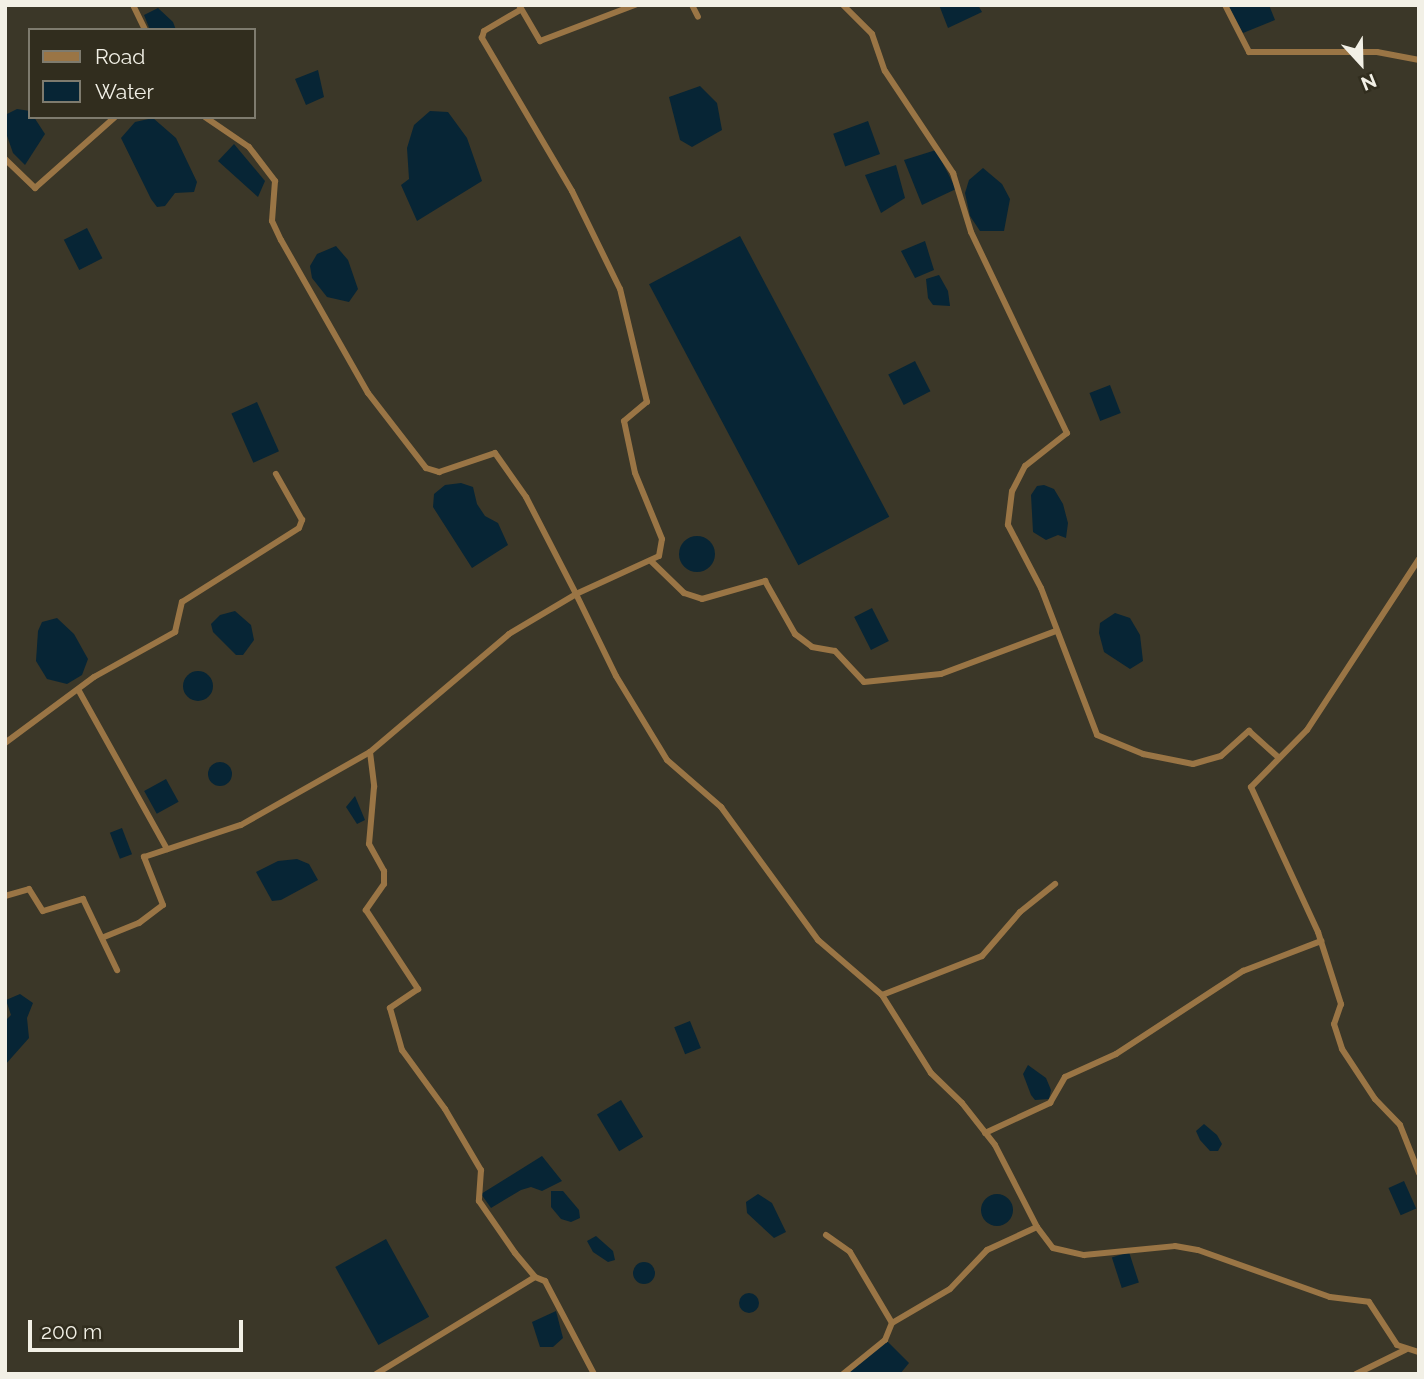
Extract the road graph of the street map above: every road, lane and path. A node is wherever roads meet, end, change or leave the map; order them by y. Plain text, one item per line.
1 (133, 5) edge
2 (635, 5) edge
3 (692, 5) edge
4 (843, 5) edge
5 (1225, 5) edge
6 (519, 8) edge
7 (698, 17) dead end
8 (144, 28) edge
9 (1419, 60) edge
10 (114, 119) edge
11 (208, 119) edge
12 (5, 159) edge
13 (276, 474) dead end
14 (1419, 559) edge
15 (651, 561) junction
16 (576, 594) junction
17 (1056, 631) junction
18 (79, 691) junction
19 (5, 743) edge
20 (370, 752) junction
21 (1278, 757) junction
22 (167, 849) junction
23 (1055, 884) dead end
24 (5, 896) edge
25 (104, 937) junction
26 (1321, 941) junction
27 (117, 970) dead end
28 (882, 995) junction
29 (985, 1133) junction
30 (1419, 1173) edge
31 (1037, 1227) junction
32 (826, 1235) dead end
33 (535, 1277) junction
34 (892, 1324) junction
35 (1405, 1350) junction
36 (1419, 1352) edge
37 (376, 1374) edge
38 (594, 1374) edge
39 (843, 1374) edge
40 (1356, 1374) edge

1 - 8 street
2 - 6 street
3 - 7 street
4 - 17 street
5 - 9 street
6 - 15 street
10 - 12 street
11 - 16 street
13 - 18 street
14 - 21 street
15 - 16 street
15 - 17 street
16 - 20 street
16 - 28 street
17 - 21 street
18 - 19 street
18 - 22 street
20 - 22 street
20 - 33 street
21 - 26 street
22 - 25 street
23 - 28 street
24 - 25 street
25 - 27 street
26 - 29 street
26 - 30 street
28 - 29 street
29 - 31 street
31 - 34 street
31 - 35 street
32 - 34 street
33 - 37 street
33 - 38 street
34 - 39 street
35 - 36 street
35 - 40 street

